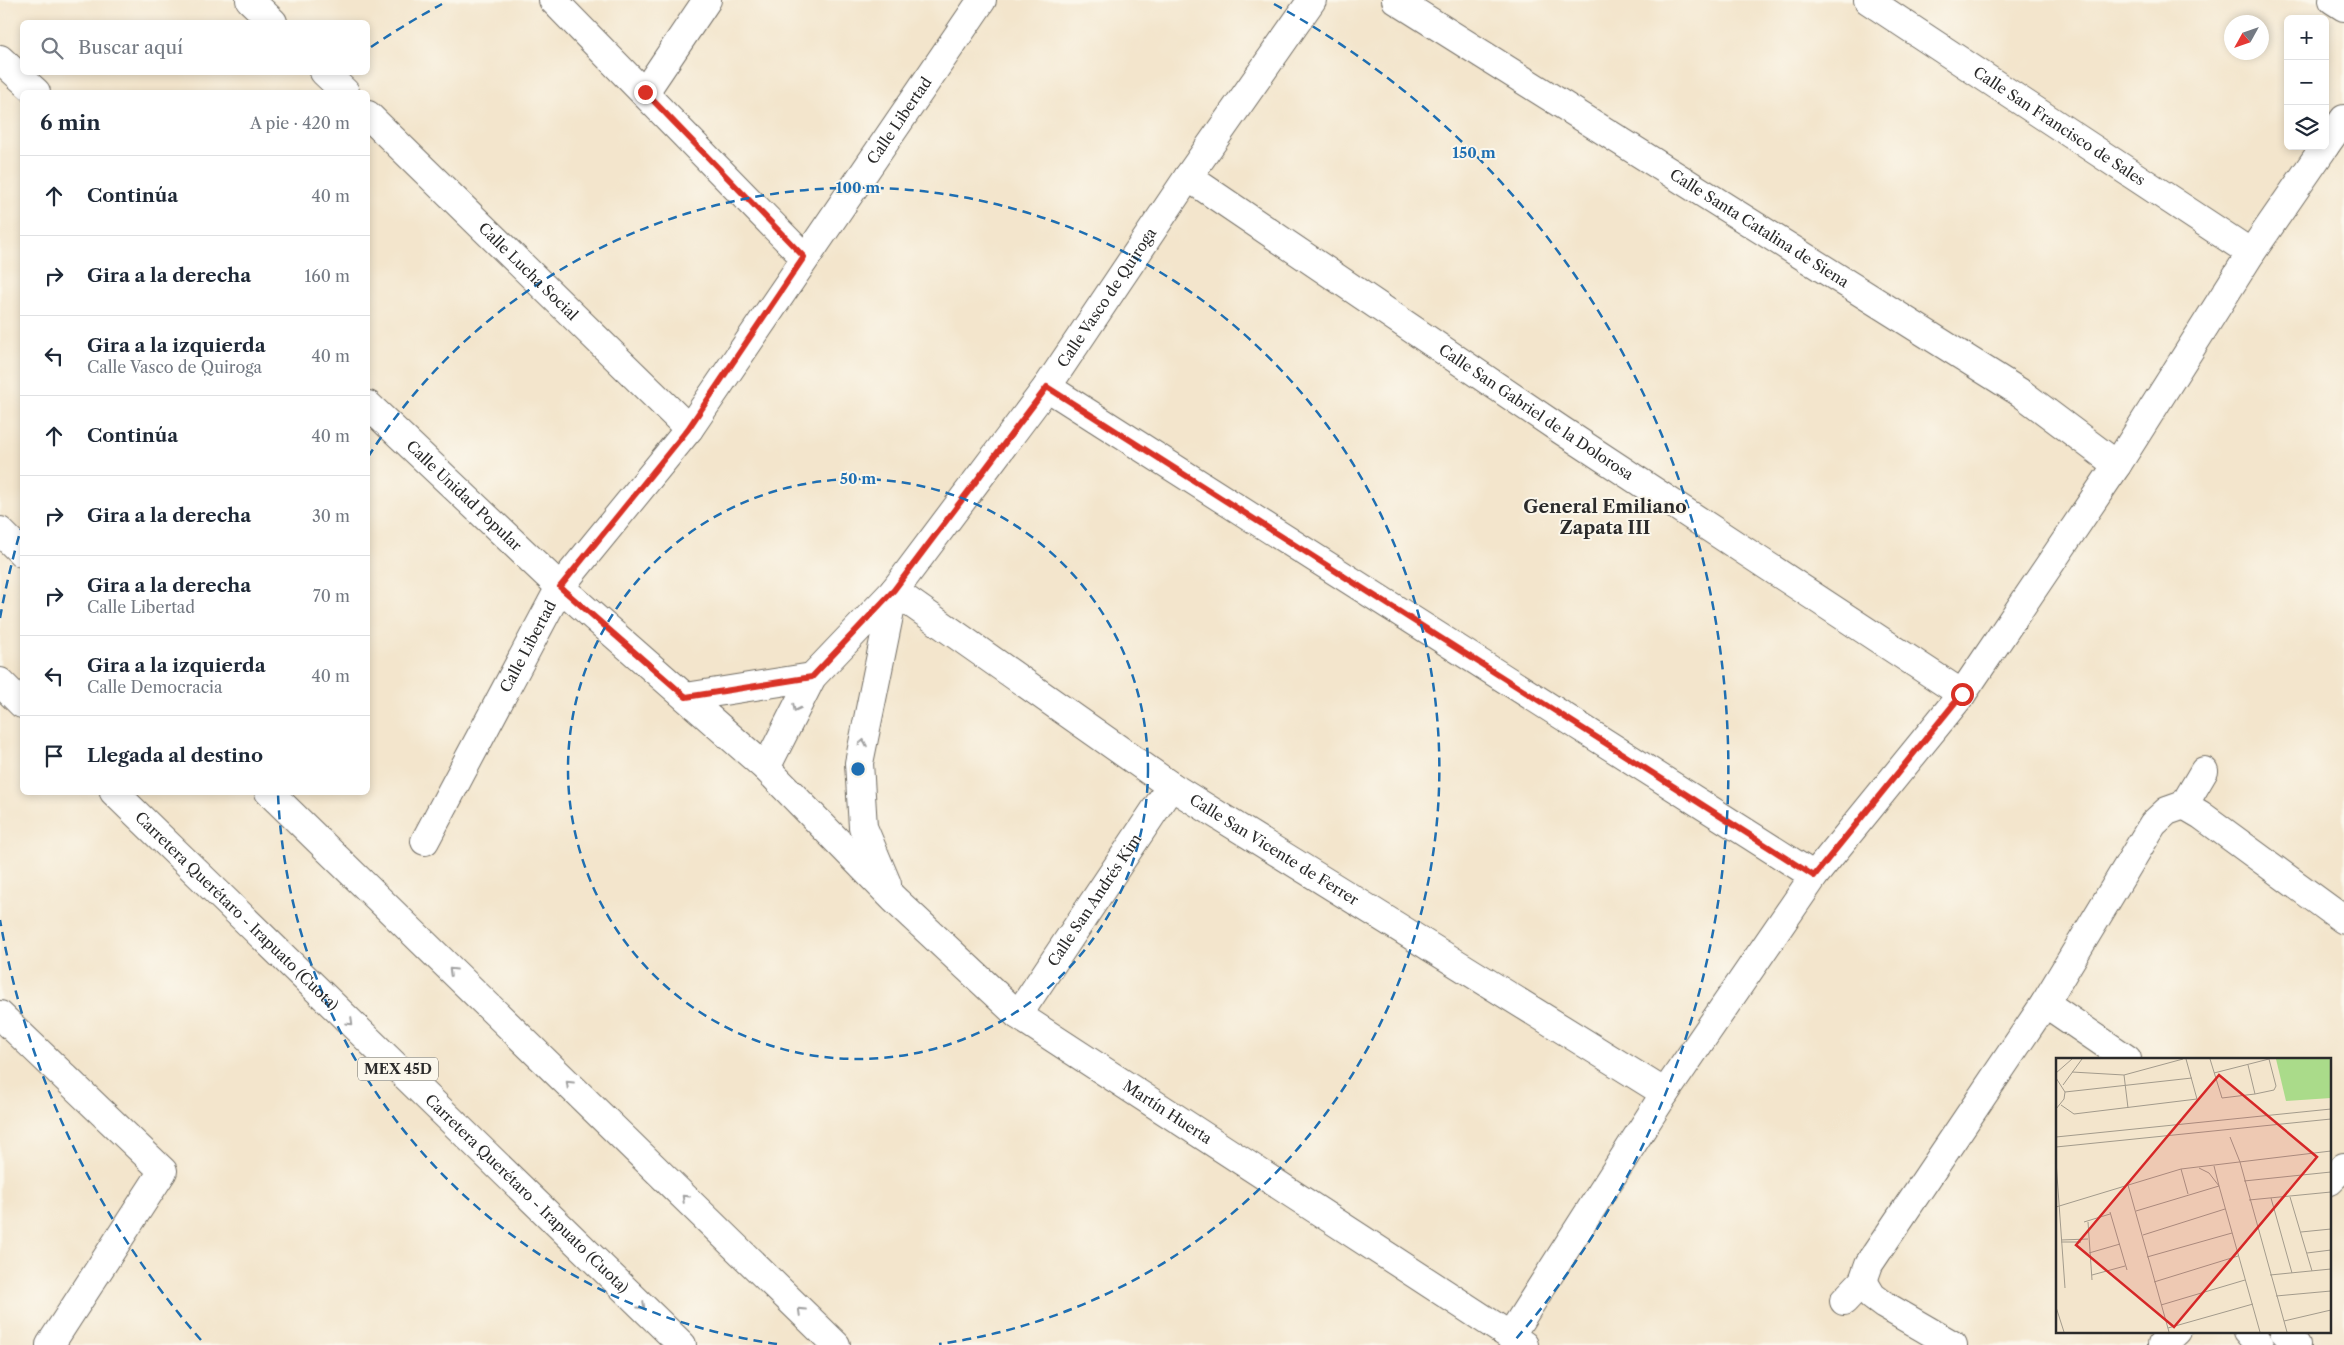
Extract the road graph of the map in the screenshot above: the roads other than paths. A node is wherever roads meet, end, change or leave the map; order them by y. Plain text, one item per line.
1 (250, 0) edge
2 (553, 0) edge
3 (707, 0) edge
4 (982, 0) edge
5 (1312, 0) edge
6 (1396, 0) edge
7 (1868, 0) edge
8 (2333, 0) edge
9 (2344, 8) edge
10 (271, 20) edge
11 (0, 58) edge
12 (327, 75) edge
13 (34, 90) edge
14 (343, 90) edge
15 (645, 92) junction
16 (370, 117) edge
17 (2344, 119) edge
18 (2329, 140) edge
19 (2322, 150) edge
20 (1188, 176) junction
21 (2251, 253) junction
22 (804, 257) junction
23 (1047, 387) junction
24 (370, 407) edge
25 (688, 429) junction
26 (2117, 465) junction
27 (0, 531) edge
28 (20, 551) edge
29 (560, 587) junction
30 (894, 590) junction
31 (812, 677) junction
32 (0, 682) edge
33 (1962, 694) junction
34 (686, 697) junction
35 (20, 702) edge
36 (766, 768) junction
37 (2204, 771) dead end
38 (1170, 786) junction
39 (117, 795) edge
40 (272, 795) edge
41 (2184, 806) junction
42 (863, 827) joint
43 (425, 841) dead end
44 (1814, 876) junction
45 (894, 899) junction
46 (2344, 920) edge
47 (2044, 1003) junction
48 (0, 1015) edge
49 (1018, 1015) junction
50 (2126, 1058) edge
51 (1665, 1093) junction
52 (2344, 1167) edge
53 (2332, 1179) edge
54 (1863, 1281) junction
55 (1844, 1301) dead end
56 (2176, 1332) edge
57 (2249, 1332) edge
58 (2285, 1332) edge
59 (1517, 1340) edge
60 (50, 1345) edge
61 (682, 1345) edge
62 (836, 1345) edge
63 (1953, 1345) edge
64 (2162, 1345) edge
65 (2260, 1345) edge
66 (2296, 1345) edge

1 - 10 main road
2 - 15 main road
3 - 15 main road
4 - 22 main road, Calle Libertad
5 - 20 main road, Calle Vasco de Quiroga
6 - 26 main road, Calle Santa Catalina de Siena
7 - 21 main road, Calle San Francisco de Sales
8 - 9 main road
11 - 13 main road
12 - 14 main road
15 - 22 main road
16 - 25 main road, Calle Lucha Social
17 - 18 main road
19 - 21 main road
20 - 23 main road, Calle Vasco de Quiroga
20 - 33 main road, Calle San Gabriel de la Dolorosa
21 - 26 main road
22 - 25 main road, Calle Libertad
23 - 30 main road, Calle Vasco de Quiroga
23 - 44 main road
24 - 29 main road, Calle Unidad Popular
25 - 29 main road, Calle Libertad
26 - 33 main road
27 - 28 main road
29 - 34 main road, Calle Unidad Popular
29 - 43 main road, Calle Libertad
30 - 31 main road
30 - 38 main road, Calle San Vicente de Ferrer
42 -> 30 main road, Calle Vasco de Quiroga
31 - 34 main road
31 -> 36 main road
32 - 35 main road
33 - 44 main road
34 - 36 main road, Calle Unidad Popular
36 - 45 main road, Calle Unidad Popular
37 - 41 main road
38 - 49 main road, Calle San Andrés Kim
38 - 51 main road, Calle San Vicente de Ferrer
39 -> 61 main road, Carretera Querétaro - Irapuato (Cuota) / MEX 45D
62 -> 40 main road
41 - 46 main road
41 - 47 main road
42 - 45 main road, Martín Huerta
44 - 51 main road
45 - 49 main road, Martín Huerta
47 - 50 main road
47 - 54 main road
48 - 60 main road
49 - 59 main road, Martín Huerta
51 - 59 main road
52 - 53 main road
54 - 55 main road
54 - 63 main road
56 - 64 main road
57 - 65 main road
58 - 66 main road

